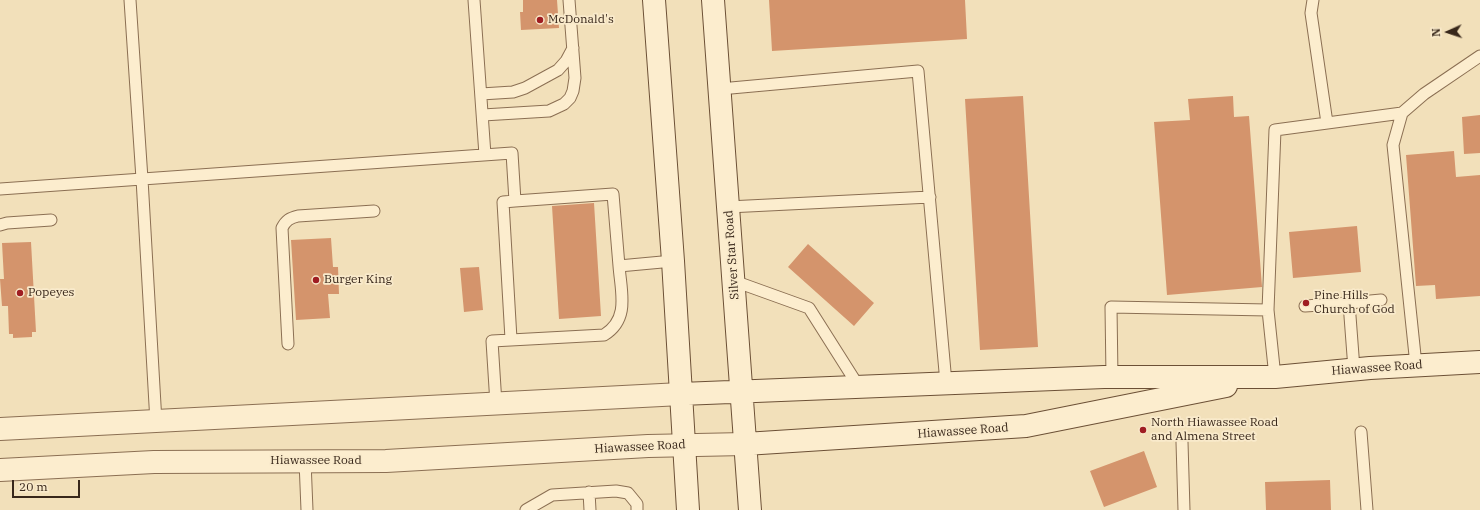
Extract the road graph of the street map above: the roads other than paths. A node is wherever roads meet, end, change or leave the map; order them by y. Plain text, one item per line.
1 (130, 0) edge
2 (474, 0) edge
3 (569, 0) edge
4 (654, 0) edge
5 (713, 0) edge
6 (1313, 0) edge
7 (573, 48) junction
8 (1480, 56) edge
9 (720, 89) junction
10 (481, 94) junction
11 (1402, 113) junction
12 (483, 115) junction
13 (1327, 123) junction
14 (485, 155) junction
15 (142, 179) junction
16 (0, 189) edge
17 (930, 197) junction
18 (515, 201) junction
19 (728, 206) junction
20 (374, 211) dead end
21 (51, 220) dead end
22 (0, 225) edge
23 (673, 261) junction
24 (619, 266) junction
25 (734, 281) junction
26 (1381, 300) dead end
27 (1349, 303) junction
28 (1306, 306) dead end
29 (1268, 310) junction
30 (511, 339) junction
31 (288, 344) dead end
32 (1480, 362) edge
33 (1416, 365) junction
34 (1354, 369) junction
35 (1112, 377) junction
36 (1275, 377) junction
37 (946, 383) junction
38 (859, 387) junction
39 (742, 392) junction
40 (681, 394) junction
41 (496, 404) junction
42 (156, 422) junction
43 (0, 429) edge
44 (1361, 432) dead end
45 (1182, 442) dead end
46 (684, 444) junction
47 (745, 444) junction
48 (305, 461) junction
49 (0, 470) edge
50 (589, 492) junction
51 (307, 510) edge
52 (526, 510) edge
53 (590, 510) edge
54 (638, 510) edge
55 (688, 510) edge
56 (750, 510) edge
57 (1184, 510) edge
58 (1367, 510) edge

1 - 15 lane
2 - 10 lane
3 - 7 lane
4 - 23 main road
5 - 9 main road, Silver Star Road
6 - 13 lane
7 - 10 lane
7 - 12 lane
8 - 11 lane
9 - 17 lane
9 - 19 main road, Silver Star Road
10 - 12 lane
11 - 13 lane
11 - 33 lane
12 - 14 lane
13 - 29 lane
14 - 15 lane
14 - 18 lane
15 - 16 lane
15 - 42 lane
17 - 19 lane
17 - 37 lane
18 - 24 lane
18 - 30 lane
19 - 25 main road, Silver Star Road
20 - 31 lane
21 - 22 lane
23 - 24 lane
23 - 40 main road
24 - 30 lane
25 - 38 lane
25 - 39 main road, Silver Star Road
26 - 27 lane
27 - 28 lane
27 - 34 lane
29 - 35 lane
29 - 36 lane
30 - 41 lane
32 - 33 main road, Hiawassee Road
33 - 34 main road, Hiawassee Road
34 - 36 main road, Hiawassee Road
35 - 36 main road, Hiawassee Road
35 - 37 main road, Hiawassee Road
36 - 47 main road, Hiawassee Road
37 - 38 main road, Hiawassee Road
38 - 39 main road, Hiawassee Road
39 - 40 main road, Hiawassee Road
39 - 47 main road, Silver Star Road
40 - 41 main road, Hiawassee Road
40 - 46 main road
41 - 42 main road, Hiawassee Road
42 - 43 main road, Hiawassee Road
44 - 58 lane
45 - 57 lane
46 - 47 main road, Hiawassee Road
46 - 48 main road, Hiawassee Road
46 - 55 main road
47 - 56 main road, Silver Star Road
48 - 49 main road, Hiawassee Road
48 - 51 lane
50 - 52 lane
50 - 53 lane
50 - 54 lane

